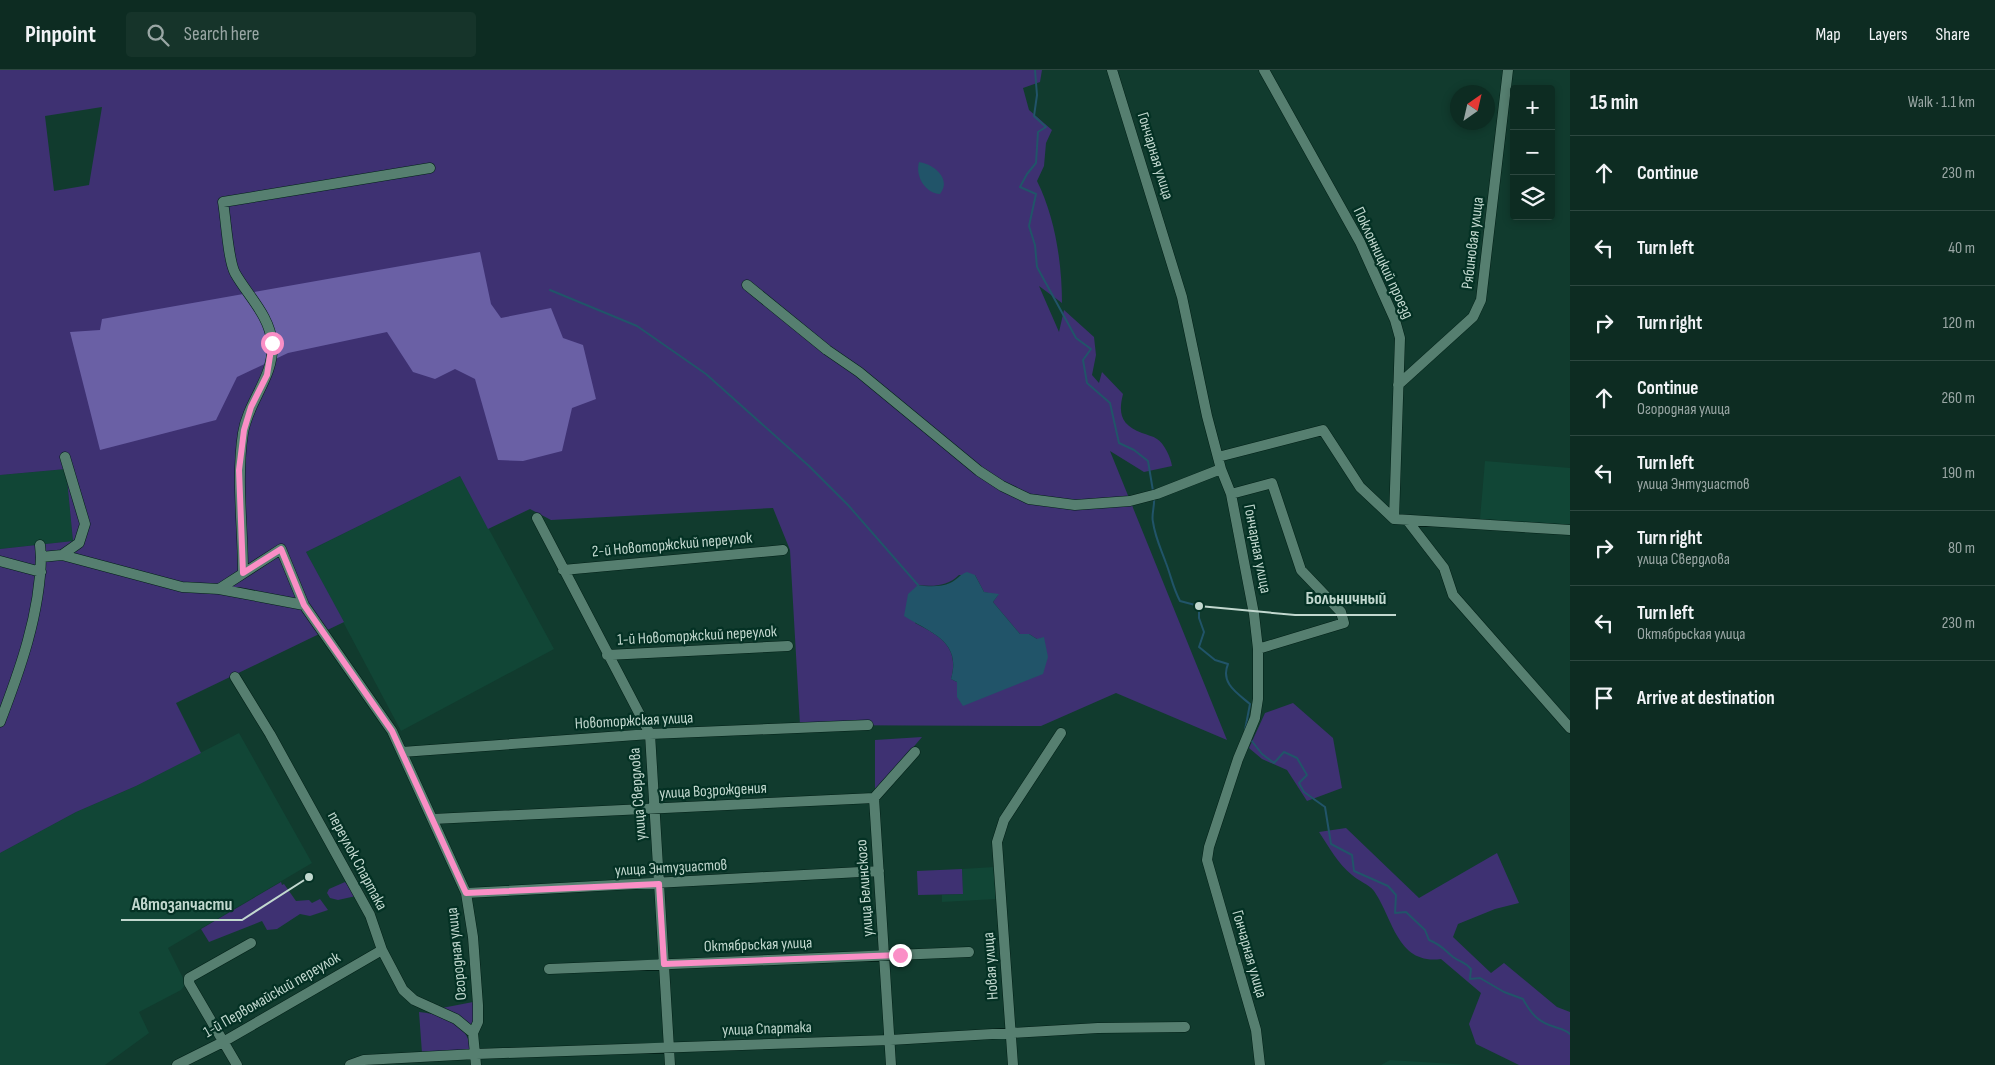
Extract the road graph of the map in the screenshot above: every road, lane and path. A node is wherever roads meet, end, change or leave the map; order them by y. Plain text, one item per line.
1 (1112, 70) edge
2 (1264, 70) edge
3 (1508, 70) edge
4 (430, 168) dead end
5 (747, 285) dead end
6 (1398, 385) junction
7 (65, 457) dead end
8 (1218, 457) junction
9 (1221, 469) junction
10 (1231, 494) junction
11 (537, 518) dead end
12 (1394, 518) junction
13 (1407, 520) junction
14 (1570, 530) edge
15 (40, 544) dead end
16 (783, 550) dead end
17 (62, 555) junction
18 (41, 557) junction
19 (0, 561) edge
20 (563, 570) junction
21 (41, 572) junction
22 (243, 573) junction
23 (219, 589) junction
24 (304, 605) junction
25 (788, 646) dead end
26 (1258, 649) junction
27 (607, 655) junction
28 (235, 677) dead end
29 (0, 722) edge
30 (868, 725) dead end
31 (1570, 728) edge
32 (1061, 733) dead end
33 (650, 734) junction
34 (402, 752) junction
35 (915, 752) dead end
36 (874, 798) junction
37 (654, 809) junction
38 (433, 819) junction
39 (879, 871) junction
40 (659, 884) junction
41 (466, 893) junction
42 (251, 943) dead end
43 (382, 950) junction
44 (969, 952) dead end
45 (885, 956) junction
46 (664, 964) junction
47 (549, 970) dead end
48 (1185, 1028) dead end
49 (473, 1033) junction
50 (1010, 1033) junction
51 (890, 1040) junction
52 (223, 1042) junction
53 (669, 1047) junction
54 (476, 1054) junction
55 (177, 1065) edge
56 (238, 1065) edge
57 (350, 1065) edge
58 (476, 1065) edge
59 (670, 1065) edge
60 (891, 1065) edge
61 (1013, 1065) edge
62 (1260, 1065) edge

1 - 8 street, Гончарная улица
2 - 6 street, Поклонницкий проезд
3 - 6 street, Рябиновая улица
4 - 22 street
5 - 9 street
6 - 12 street, Поклонницкий проезд
7 - 17 street
8 - 9 street, Гончарная улица
8 - 12 street
9 - 10 street, Гончарная улица
10 - 26 street, Гончарная улица
10 - 26 street
11 - 20 street, улица Свердлова
12 - 13 street
13 - 14 street
13 - 31 street
15 - 18 street
16 - 20 street, 2-й Новоторжский переулок
17 - 18 street
17 - 23 street
18 - 21 street
19 - 21 street
20 - 27 street, улица Свердлова
21 - 29 street
22 - 23 street
22 - 24 street, Огородная улица
23 - 24 street
24 - 34 street, Огородная улица
25 - 27 street, 1-й Новоторжский переулок
26 - 62 street, Гончарная улица
27 - 33 street, улица Свердлова
28 - 43 street, переулок Спартака
30 - 33 street, Новоторжская улица
32 - 50 street, Новая улица
33 - 34 street, Новоторжская улица
33 - 37 street, улица Свердлова
34 - 38 street, Огородная улица
35 - 36 street
36 - 37 street, улица Возрождения
36 - 39 street, улица Белинского
37 - 38 street, улица Возрождения
37 - 40 street, улица Свердлова
38 - 41 street, Огородная улица
39 - 40 street, улица Энтузиастов
39 - 45 street, улица Белинского
40 - 41 street, улица Энтузиастов
40 - 46 street, улица Свердлова
41 - 49 street, Огородная улица
42 - 52 street
43 - 49 street, переулок Спартака
43 - 52 street, 1-й Первомайский переулок
44 - 45 street, Октябрьская улица
45 - 46 street, Октябрьская улица
45 - 51 street, улица Белинского
46 - 47 street, Октябрьская улица
46 - 53 street, улица Свердлова
48 - 50 street, улица Спартака
49 - 54 street, Огородная улица
50 - 51 street, улица Спартака
50 - 61 street, Новая улица
51 - 53 street, улица Спартака
51 - 60 street, улица Белинского
52 - 55 street, 1-й Первомайский переулок
52 - 56 street
53 - 54 street, улица Спартака
53 - 59 street, улица Свердлова
54 - 57 street, улица Спартака
54 - 58 street, Огородная улица

